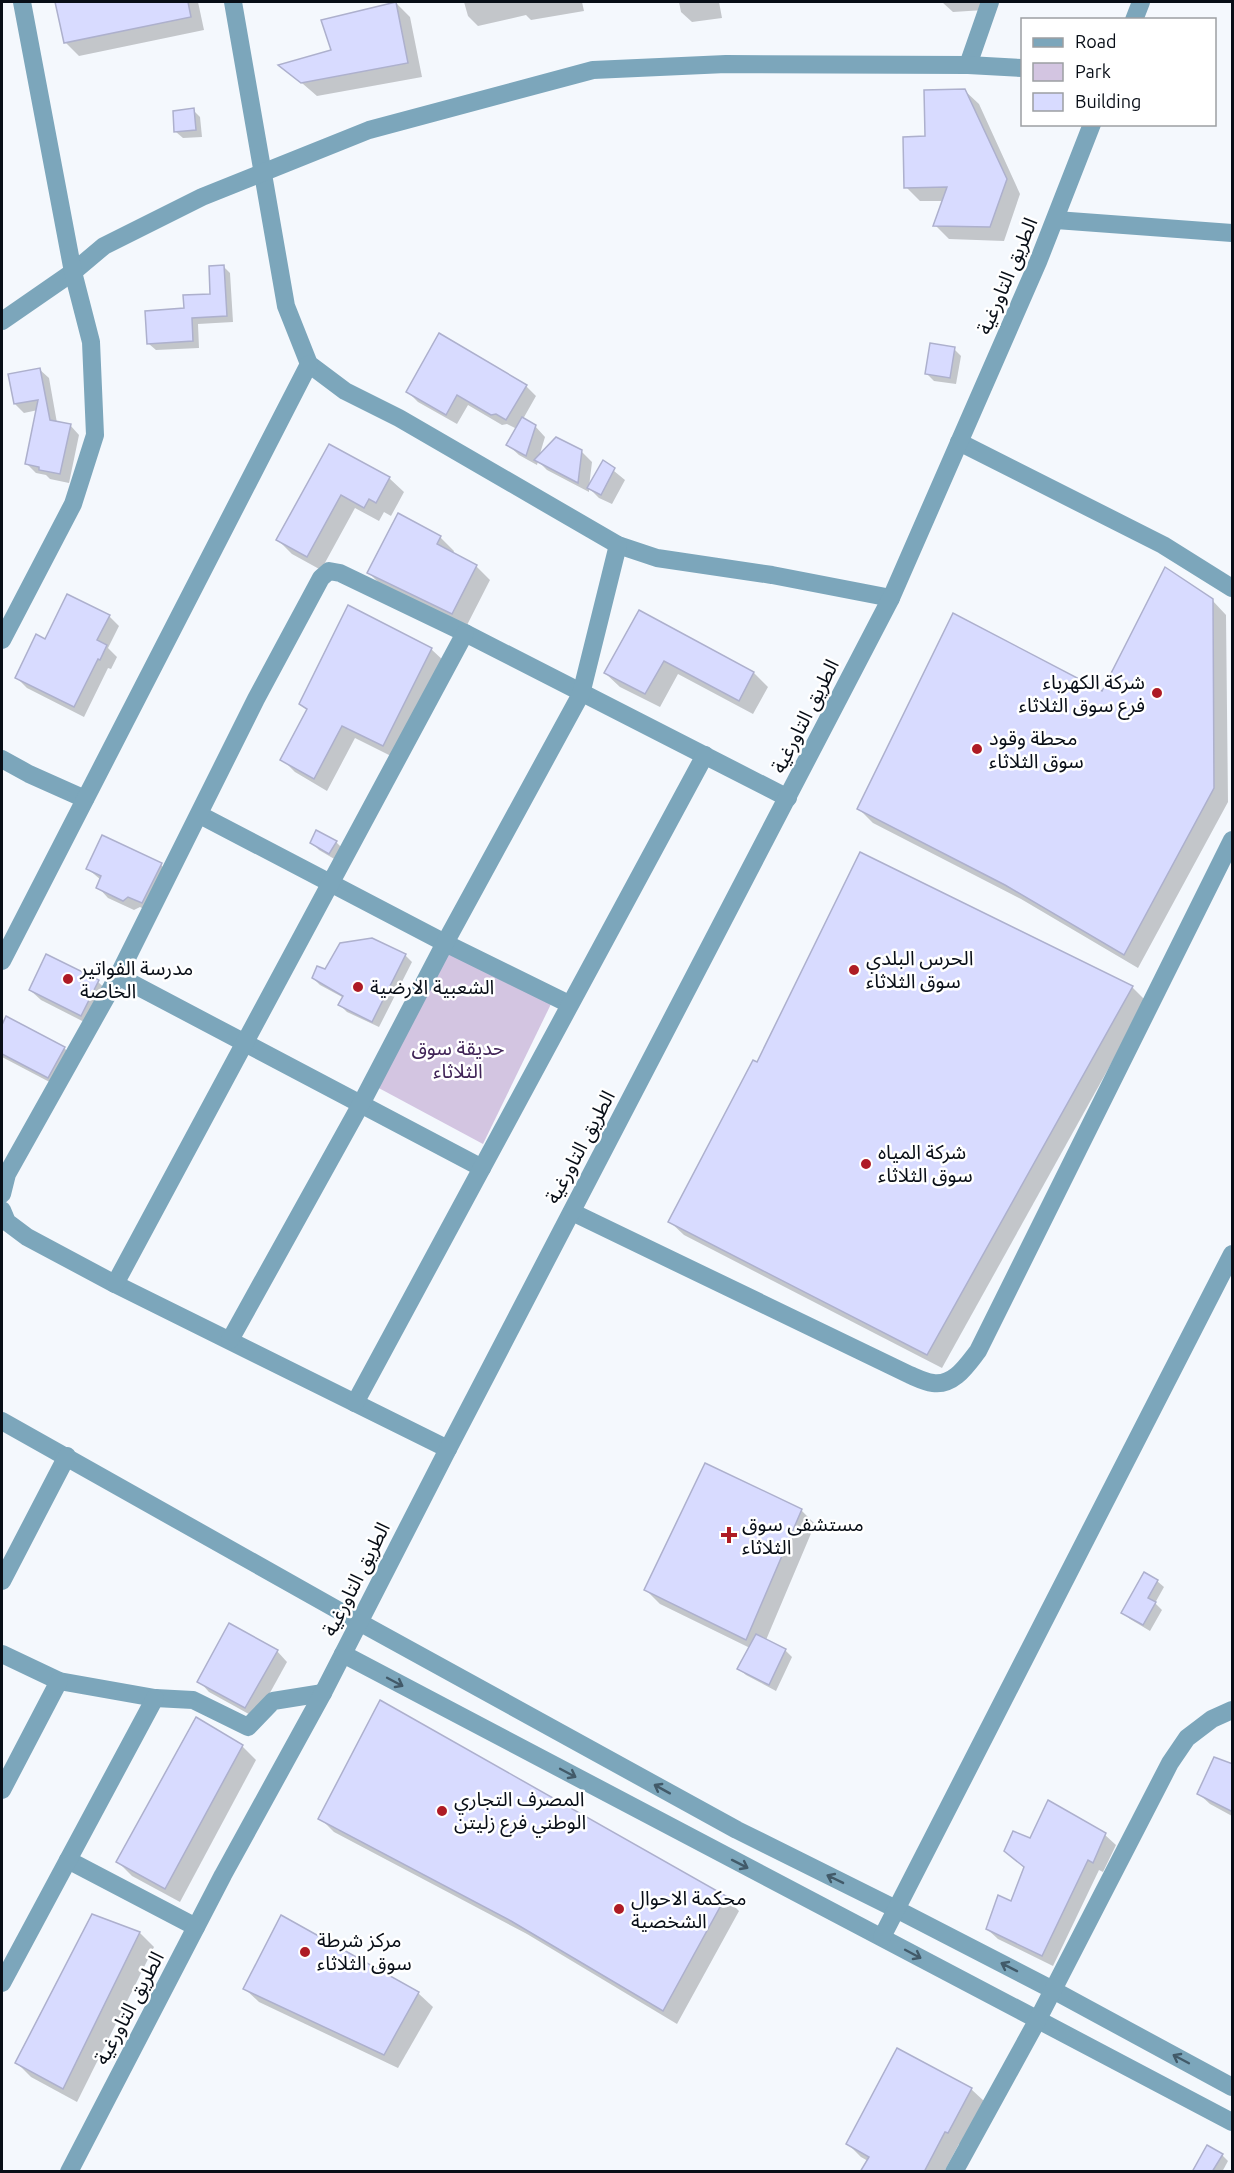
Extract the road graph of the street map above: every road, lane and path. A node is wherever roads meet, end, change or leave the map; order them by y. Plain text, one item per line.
1 (22, 2) edge
2 (233, 2) edge
3 (990, 2) edge
4 (1141, 2) edge
5 (1135, 18) edge
6 (968, 65) junction
7 (1021, 68) edge
8 (1091, 126) edge
9 (263, 174) junction
10 (1056, 220) junction
11 (1233, 233) edge
12 (73, 272) junction
13 (2, 321) edge
14 (309, 364) junction
15 (959, 442) junction
16 (618, 545) junction
17 (1233, 588) edge
18 (891, 598) junction
19 (465, 633) junction
20 (2, 640) edge
21 (581, 694) junction
22 (705, 755) junction
23 (2, 759) edge
24 (788, 798) junction
25 (85, 799) junction
26 (200, 814) junction
27 (1233, 840) edge
28 (332, 882) junction
29 (445, 943) junction
30 (2, 962) edge
31 (118, 976) junction
32 (569, 1004) junction
33 (244, 1043) junction
34 (361, 1104) junction
35 (482, 1168) junction
36 (2, 1194) edge
37 (2, 1210) edge
38 (572, 1212) junction
39 (1233, 1254) edge
40 (116, 1284) junction
41 (230, 1340) junction
42 (355, 1403) junction
43 (2, 1421) edge
44 (448, 1449) junction
45 (67, 1456) junction
46 (2, 1581) edge
47 (359, 1622) junction
48 (2, 1654) edge
49 (343, 1654) junction
50 (59, 1681) junction
51 (323, 1693) junction
52 (155, 1698) junction
53 (1233, 1710) edge
54 (2, 1790) edge
55 (68, 1860) junction
56 (896, 1909) junction
57 (196, 1927) junction
58 (882, 1937) junction
59 (2, 1983) edge
60 (1053, 1990) junction
61 (1037, 2021) junction
62 (1233, 2087) edge
63 (1233, 2122) edge
64 (69, 2172) edge
65 (954, 2172) edge

1 - 12 street
2 - 9 street
3 - 6 street
4 - 5 street
6 - 7 street
6 - 9 street
8 - 10 street, الطريق التاورغية
9 - 12 street
9 - 14 street
10 - 11 street
10 - 15 street, الطريق التاورغية
12 - 13 street
12 - 20 street
14 - 16 street
14 - 25 street
15 - 17 street
15 - 18 street, الطريق التاورغية
16 - 18 street
16 - 21 street
18 - 24 street, الطريق التاورغية
19 - 21 street
19 - 26 street
19 - 28 street
21 - 22 street
21 - 29 street
22 - 24 street
22 - 32 street
23 - 25 street
24 - 38 street, الطريق التاورغية
25 - 30 street
26 - 28 street
26 - 31 street
27 - 38 street
28 - 29 street
28 - 33 street
29 - 32 street
29 - 34 street
31 - 33 street
31 - 36 street
32 - 35 street
33 - 34 street
33 - 40 street
34 - 35 street
34 - 41 street
35 - 42 street
37 - 40 street
38 - 44 street, الطريق التاورغية
39 - 56 street
40 - 41 street
41 - 42 street
42 - 44 street
43 - 45 street
44 - 47 street, الطريق التاورغية
45 - 46 street
45 - 47 street
47 - 49 street, الطريق التاورغية
56 -> 47 street
48 - 50 street
49 - 51 street, الطريق التاورغية
49 -> 58 street
50 - 52 street
50 - 54 street
51 - 52 street
51 - 57 street, الطريق التاورغية
52 - 55 street
53 - 60 street
55 - 57 street
55 - 59 street
56 - 58 street
60 -> 56 street
57 - 64 street, الطريق التاورغية
58 -> 61 street
60 - 61 street
62 -> 60 street
61 - 63 street
61 - 65 street

